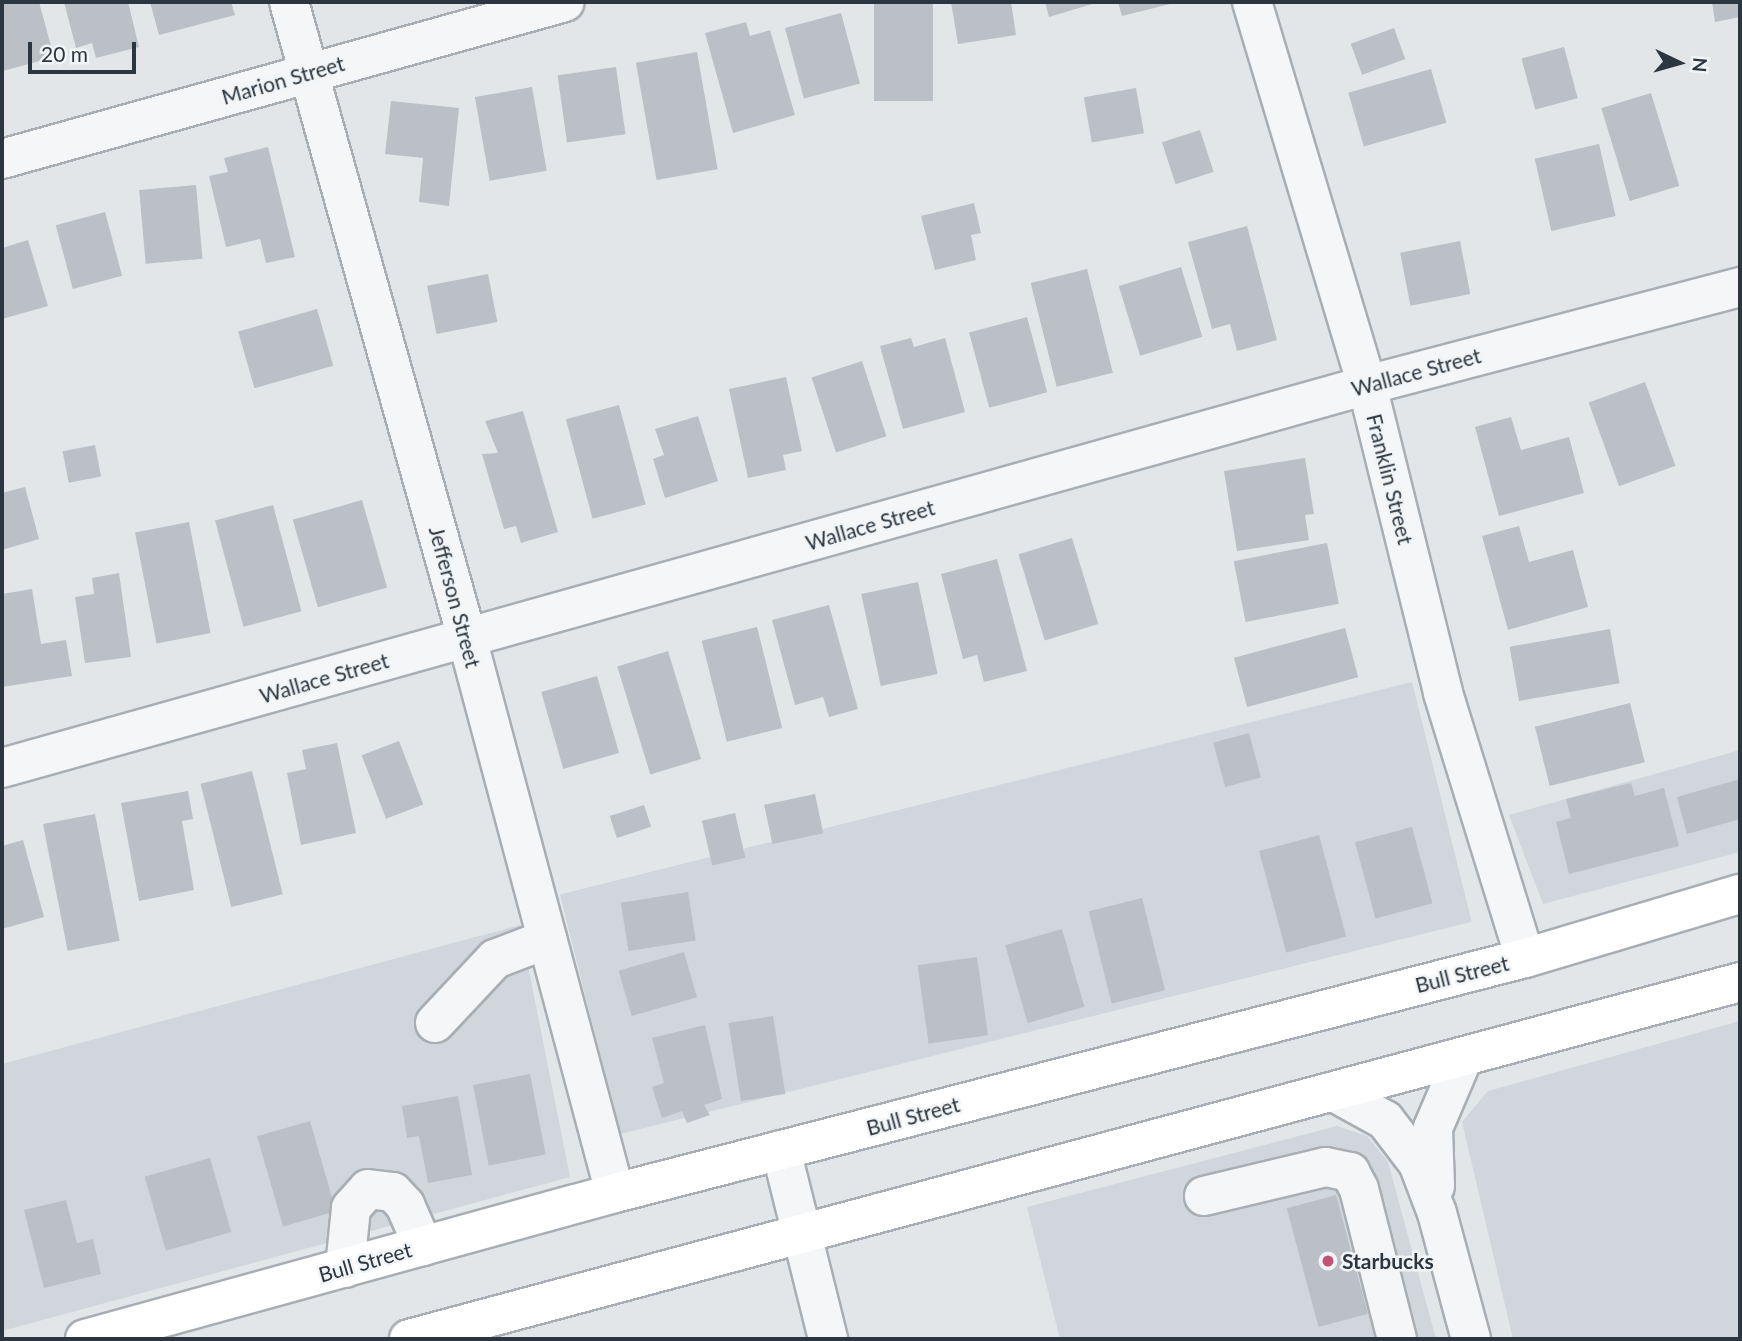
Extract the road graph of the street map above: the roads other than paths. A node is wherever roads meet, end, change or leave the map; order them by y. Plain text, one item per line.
1 (289, 2) edge
2 (565, 2) edge
3 (1252, 2) edge
4 (310, 72) junction
5 (2, 159) edge
6 (1740, 287) edge
7 (1367, 385) junction
8 (467, 638) junction
9 (2, 768) edge
10 (1740, 894) edge
11 (547, 939) junction
12 (1525, 957) junction
13 (1740, 982) edge
14 (435, 1023) dead end
15 (1462, 1060) junction
16 (1336, 1093) junction
17 (781, 1150) junction
18 (615, 1193) junction
19 (1204, 1196) dead end
20 (1437, 1213) junction
21 (801, 1234) junction
22 (423, 1246) junction
23 (345, 1268) junction
24 (85, 1339) edge
25 (409, 1339) edge
26 (828, 1339) edge
27 (1397, 1339) edge
28 (1471, 1339) edge

1 - 4 street, Jefferson Street
2 - 4 street, Marion Street
3 - 7 street, Franklin Street
4 - 5 street, Marion Street
4 - 8 street, Jefferson Street
6 - 7 street, Wallace Street
7 - 8 street, Wallace Street
7 - 12 street, Franklin Street
8 - 9 street, Wallace Street
8 - 11 street, Jefferson Street
10 - 12 highway, Bull Street
11 - 14 street
11 - 18 street, Jefferson Street
12 - 17 highway, Bull Street
13 - 15 highway
15 - 16 highway
15 - 20 street
16 - 20 street
16 - 21 highway
17 - 18 highway, Bull Street
17 - 21 street
18 - 22 highway, Bull Street
19 - 27 street
20 - 28 street
21 - 25 highway
21 - 26 street
22 - 23 highway, Bull Street
22 - 23 street
23 - 24 highway, Bull Street

